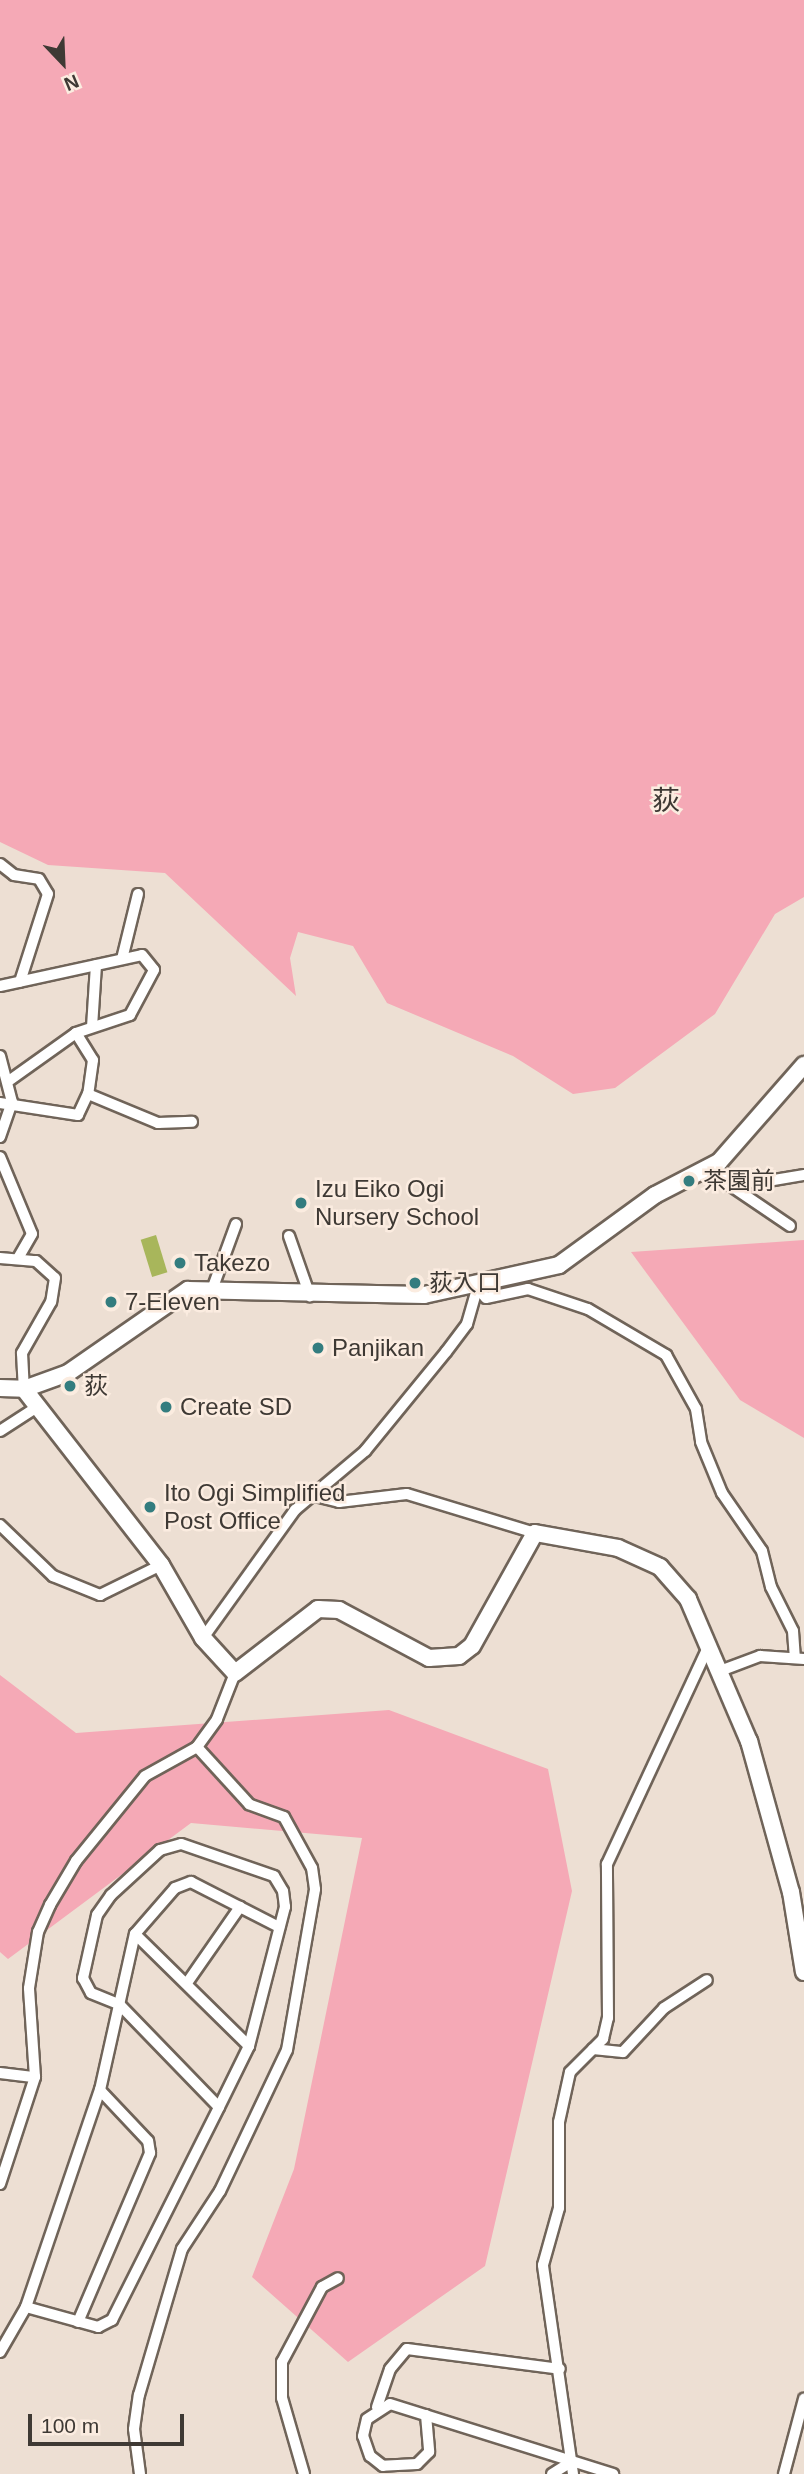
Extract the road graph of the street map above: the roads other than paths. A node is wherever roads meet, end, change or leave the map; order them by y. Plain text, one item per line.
1 (0, 864) edge
2 (138, 894) dead end
3 (122, 959) junction
4 (96, 965) junction
5 (20, 982) junction
6 (0, 986) edge
7 (92, 1027) junction
8 (76, 1032) junction
9 (0, 1056) edge
10 (804, 1065) edge
11 (10, 1080) junction
12 (88, 1094) junction
13 (12, 1102) junction
14 (0, 1103) edge
15 (192, 1122) dead end
16 (0, 1137) edge
17 (0, 1157) edge
18 (712, 1173) junction
19 (804, 1175) edge
20 (236, 1224) dead end
21 (790, 1226) dead end
22 (289, 1236) dead end
23 (0, 1258) edge
24 (18, 1258) junction
25 (213, 1287) junction
26 (477, 1288) junction
27 (310, 1296) junction
28 (0, 1388) edge
29 (24, 1389) junction
30 (34, 1409) junction
31 (0, 1431) edge
32 (311, 1495) junction
33 (0, 1525) edge
34 (535, 1533) junction
35 (161, 1565) junction
36 (202, 1638) junction
37 (709, 1645) junction
38 (800, 1658) edge
39 (720, 1671) junction
40 (235, 1673) junction
41 (197, 1747) junction
42 (240, 1907) junction
43 (279, 1927) junction
44 (135, 1934) junction
45 (804, 1972) edge
46 (707, 1980) dead end
47 (187, 1983) junction
48 (120, 2005) junction
49 (249, 2046) junction
50 (593, 2049) junction
51 (0, 2073) edge
52 (35, 2077) junction
53 (100, 2090) junction
54 (219, 2107) junction
55 (0, 2184) edge
56 (338, 2278) dead end
57 (26, 2307) junction
58 (78, 2322) junction
59 (0, 2352) edge
60 (560, 2369) junction
61 (804, 2399) edge
62 (377, 2407) junction
63 (426, 2415) junction
64 (571, 2462) junction
65 (140, 2474) edge
66 (304, 2474) edge
67 (552, 2474) edge
68 (573, 2474) edge
69 (613, 2474) edge
70 (784, 2474) edge

1 - 5 street
2 - 3 street
3 - 4 street
3 - 7 street
4 - 5 street
4 - 7 street
5 - 6 street
7 - 8 street
8 - 11 street
8 - 12 street
9 - 11 street
10 - 18 street
11 - 13 street
12 - 13 street
12 - 15 street
13 - 14 street
13 - 16 street
17 - 24 street
18 - 19 street
18 - 21 street
18 - 26 street
20 - 25 street
22 - 27 street
23 - 24 street
24 - 29 street
25 - 27 street
25 - 29 street
26 - 27 street
26 - 32 street
26 - 38 street
28 - 29 street
29 - 30 street
30 - 31 street
30 - 35 street
32 - 34 street
32 - 36 street
33 - 35 street
34 - 37 street
34 - 40 street
35 - 36 street
36 - 40 street
37 - 39 street
37 - 50 street
38 - 39 street
39 - 45 street
40 - 41 street
41 - 52 street
41 - 65 street
42 - 43 street
42 - 44 street
42 - 47 street
43 - 48 street
43 - 49 street
44 - 47 street
44 - 48 street
46 - 50 street
47 - 49 street
48 - 53 street
48 - 54 street
49 - 54 street
50 - 60 street
51 - 52 street
52 - 55 street
53 - 57 street
53 - 58 street
54 - 58 street
56 - 66 street
57 - 58 street
57 - 59 street
60 - 62 street
60 - 64 street
61 - 70 street
62 - 63 street
62 - 63 street
63 - 64 street
64 - 67 street
64 - 68 street
64 - 69 street

